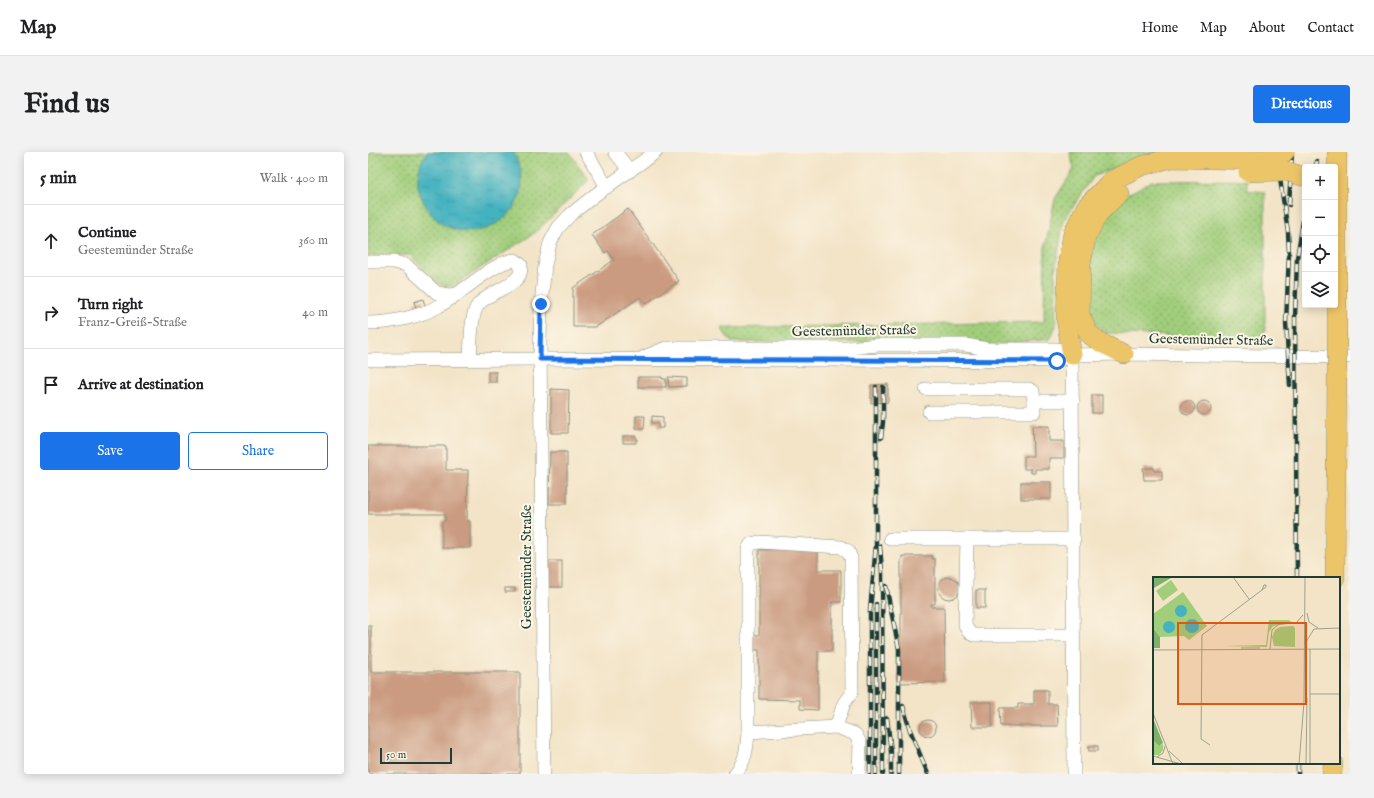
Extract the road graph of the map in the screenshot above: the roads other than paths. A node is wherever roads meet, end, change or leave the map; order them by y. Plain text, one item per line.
1 (586, 152) edge
2 (615, 152) edge
3 (656, 152) edge
4 (1286, 152) edge
5 (1337, 152) edge
6 (1249, 166) junction
7 (630, 171) junction
8 (1302, 176) edge
9 (606, 187) junction
10 (368, 262) edge
11 (1336, 272) edge
12 (437, 293) junction
13 (458, 294) junction
14 (440, 306) junction
15 (1336, 308) edge
16 (1080, 315) junction
17 (368, 323) edge
18 (1124, 354) junction
19 (1072, 355) junction
20 (1350, 357) edge
21 (540, 359) junction
22 (368, 360) edge
23 (470, 360) junction
24 (926, 389) dead end
25 (1034, 401) junction
26 (1073, 401) junction
27 (929, 412) dead end
28 (890, 539) dead end
29 (967, 540) junction
30 (1074, 540) junction
31 (1335, 577) edge
32 (1074, 635) junction
33 (836, 727) junction
34 (748, 732) junction
35 (1333, 764) edge
36 (544, 774) edge
37 (735, 774) edge
38 (860, 774) edge
39 (1074, 774) edge
40 (1332, 774) edge

1 - 9 street
2 - 7 street
3 - 7 street
4 - 6 highway, bridge
5 - 11 highway
6 - 8 highway, bridge
6 - 16 highway
6 - 19 highway
7 - 9 street
9 - 21 street
10 - 12 street
12 - 13 street
12 - 14 street
13 - 14 street
13 - 23 street
14 - 17 street
15 - 31 highway, bridge
16 - 18 highway
16 - 19 highway
18 - 19 street, Geestemünder Straße
18 - 20 street, Geestemünder Straße
19 - 21 street, Geestemünder Straße
19 - 26 street
21 - 23 street, Geestemünder Straße
21 - 36 street, Geestemünder Straße
22 - 23 street, Geestemünder Straße
24 - 25 street
25 - 26 street
25 - 27 street
26 - 30 street
28 - 29 street
29 - 30 street
29 - 32 street
30 - 32 street
32 - 39 street
33 - 34 street
33 - 34 street
33 - 38 street
34 - 37 street
35 - 40 highway

